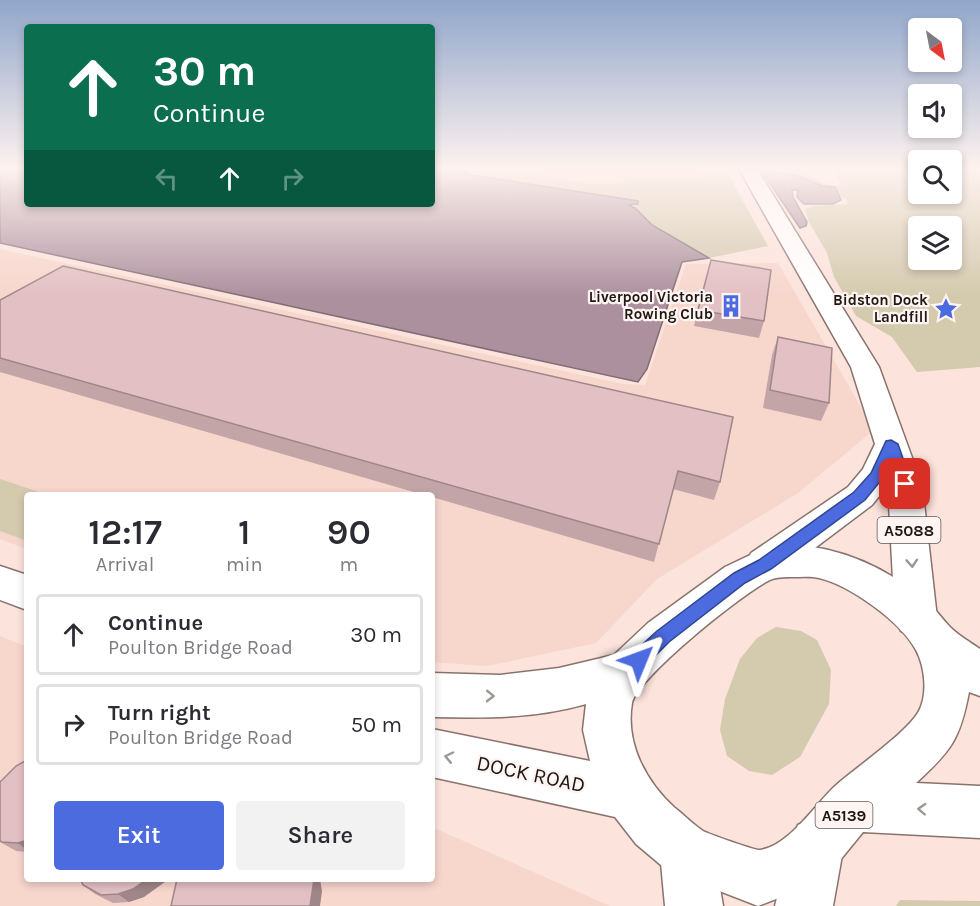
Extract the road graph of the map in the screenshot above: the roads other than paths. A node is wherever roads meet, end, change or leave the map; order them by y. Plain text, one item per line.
1 (773, 211) edge
2 (891, 444) junction
3 (765, 564) junction
4 (0, 582) edge
5 (24, 592) edge
6 (926, 630) junction
7 (627, 672) junction
8 (980, 675) edge
9 (435, 695) edge
10 (435, 754) edge
11 (630, 795) junction
12 (980, 812) edge
13 (835, 825) junction
14 (687, 852) junction
15 (694, 906) edge
16 (804, 906) edge

1 - 2 main road, A5088
2 - 3 main road
2 -> 6 main road, A5088
3 - 6 main road, A5139
3 - 7 main road, A5139
4 - 5 main road
6 - 8 main road, A5139
6 - 13 main road, A5139
9 -> 7 main road
7 - 11 main road, A5139
11 -> 10 main road, DOCK ROAD
11 - 14 main road, A5139
12 -> 13 main road, A5139
13 - 14 main road, A5139
13 - 16 main road
14 - 15 main road

